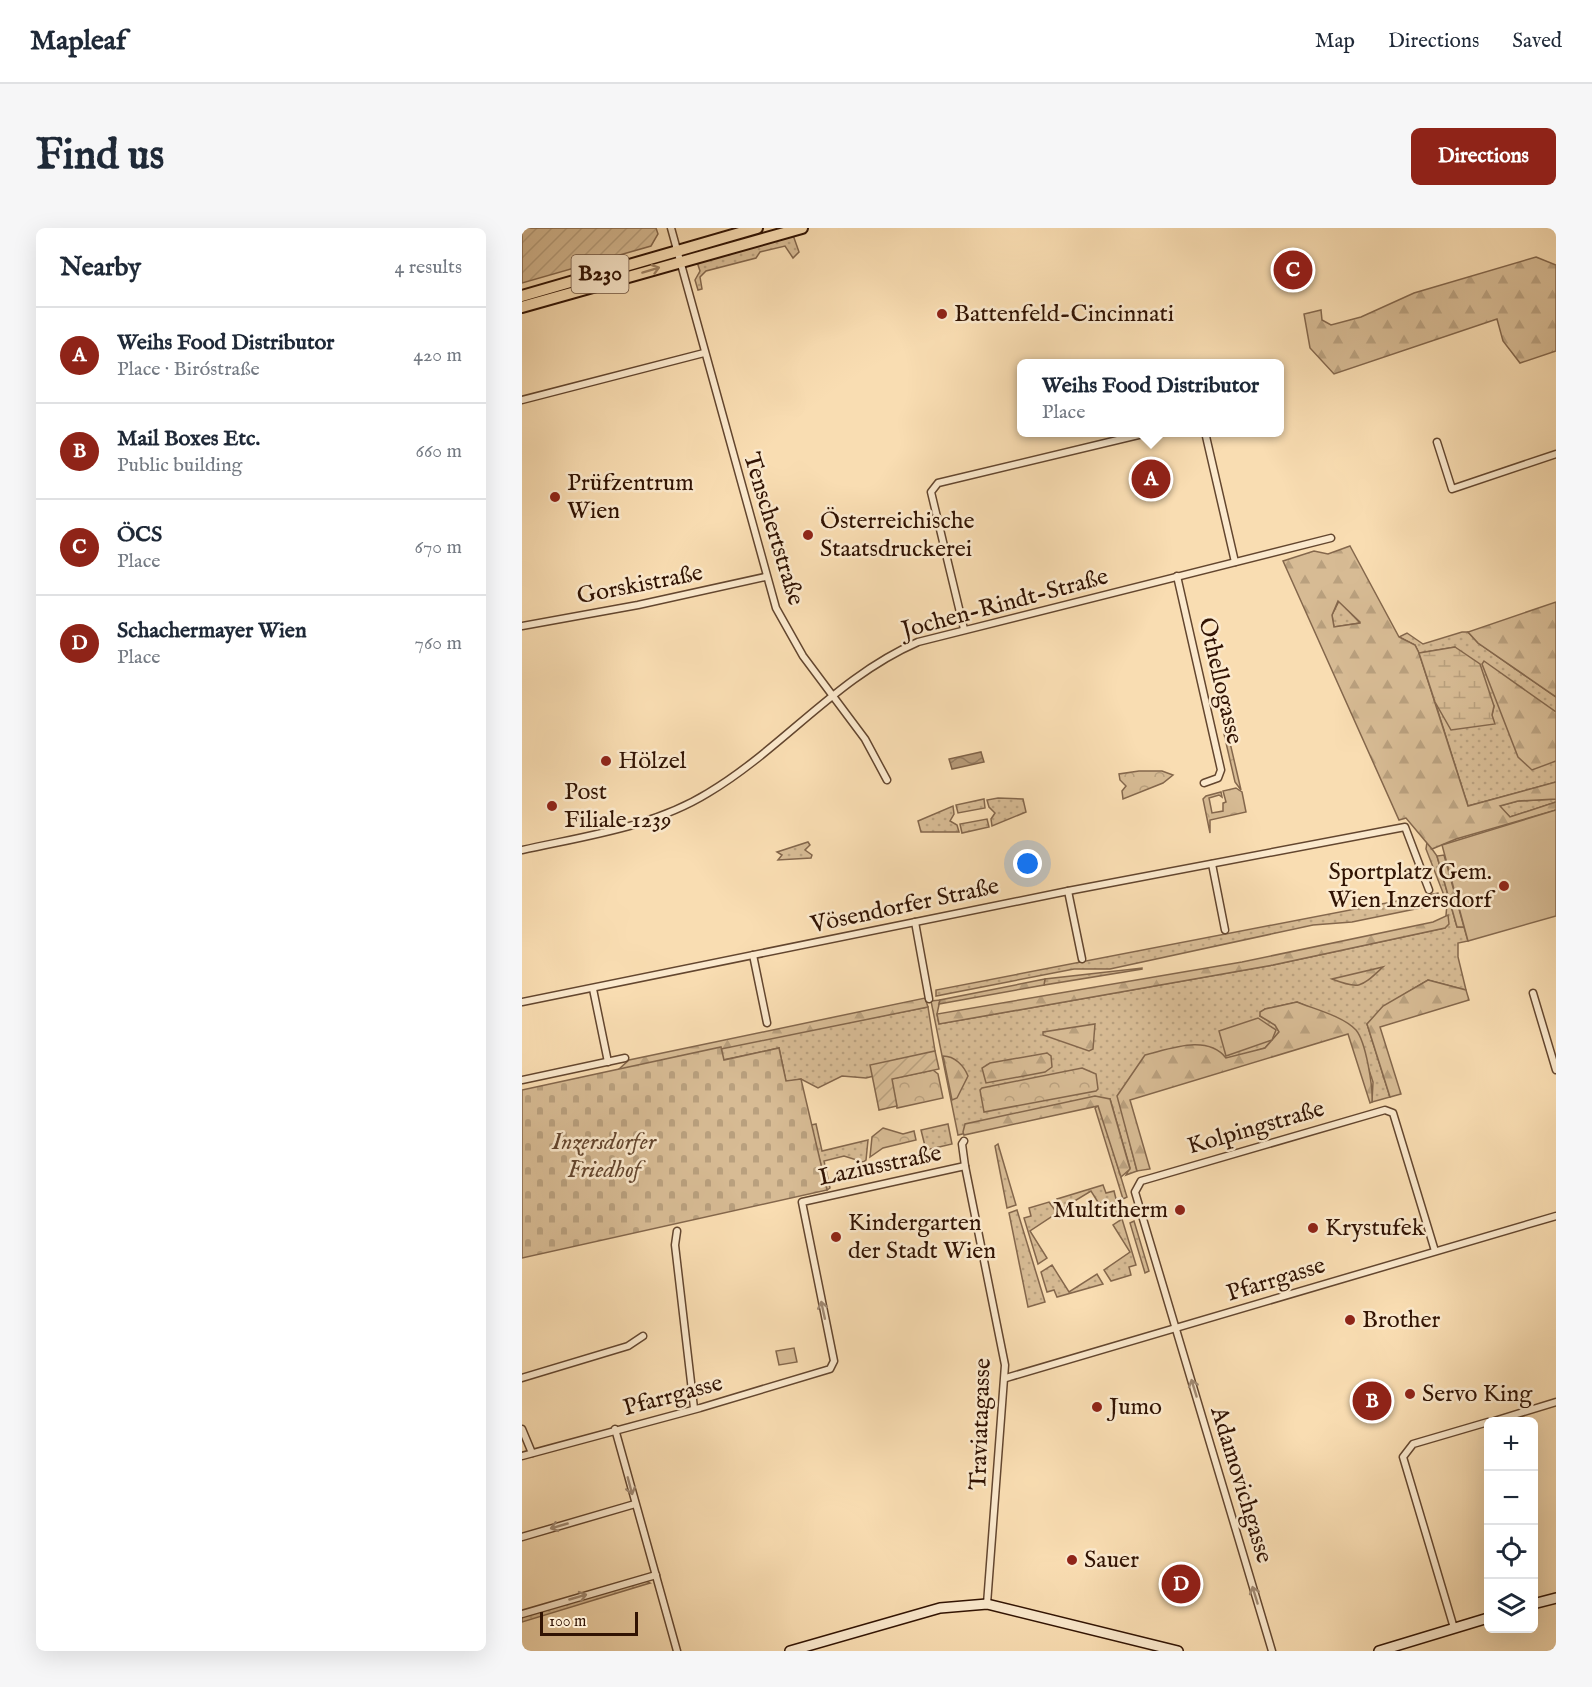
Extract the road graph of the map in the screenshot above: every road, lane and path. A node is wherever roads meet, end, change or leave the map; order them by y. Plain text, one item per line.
1 (671, 228) edge
2 (758, 228) edge
3 (802, 228) edge
4 (678, 257) junction
5 (522, 296) edge
6 (522, 307) edge
7 (704, 353) junction
8 (522, 400) edge
9 (1130, 437) edge
10 (1206, 437) edge
11 (1437, 442) dead end
12 (1556, 454) edge
13 (1331, 538) dead end
14 (1235, 562) junction
15 (1177, 576) junction
16 (765, 577) junction
17 (522, 626) edge
18 (964, 628) junction
19 (834, 695) junction
20 (887, 780) dead end
21 (1204, 783) dead end
22 (522, 850) edge
23 (1212, 864) junction
24 (1068, 891) junction
25 (1429, 891) dead end
26 (915, 922) junction
27 (1225, 930) dead end
28 (753, 955) junction
29 (1082, 959) dead end
30 (593, 989) junction
31 (1533, 993) dead end
32 (929, 999) dead end
33 (522, 1002) edge
34 (767, 1023) dead end
35 (626, 1058) dead end
36 (608, 1062) junction
37 (1556, 1070) edge
38 (522, 1080) edge
39 (964, 1141) dead end
40 (965, 1166) junction
41 (1556, 1216) edge
42 (677, 1231) dead end
43 (1435, 1251) junction
44 (1177, 1329) junction
45 (643, 1336) dead end
46 (832, 1367) joint
47 (522, 1378) edge
48 (1006, 1378) junction
49 (1556, 1402) edge
50 (693, 1408) junction
51 (1506, 1417) edge
52 (1484, 1424) edge
53 (522, 1429) edge
54 (615, 1429) junction
55 (532, 1453) junction
56 (522, 1456) edge
57 (635, 1504) junction
58 (522, 1537) edge
59 (656, 1575) junction
60 (1556, 1598) edge
61 (1538, 1603) edge
62 (987, 1604) junction
63 (522, 1614) edge
64 (1484, 1619) edge
65 (1454, 1628) junction
66 (677, 1651) edge
67 (790, 1651) edge
68 (1178, 1651) edge
69 (1272, 1651) edge
70 (1379, 1651) edge

1 - 4 street, Tenschertstraße
2 - 4 main road, B230
3 - 4 main road, B230
4 - 5 main road, B230
6 -> 4 main road, B230
4 - 7 street, Tenschertstraße
7 - 8 street
7 - 16 street, Tenschertstraße
9 - 18 street
10 - 14 street
11 - 12 street
13 - 14 street, Jochen-Rindt-Straße
14 - 15 street, Jochen-Rindt-Straße
15 - 18 street, Jochen-Rindt-Straße
15 - 21 street, Othellogasse
16 - 17 street, Gorskistraße
16 - 19 street, Tenschertstraße
18 - 19 street, Jochen-Rindt-Straße
19 - 20 street, Tenschertstraße
19 - 22 street, Jochen-Rindt-Straße
23 - 24 street, Vösendorfer Straße
23 - 25 street, Vösendorfer Straße
23 - 27 street
24 - 26 street, Vösendorfer Straße
24 - 29 street
26 - 28 street, Vösendorfer Straße
26 - 32 street
28 - 30 street, Vösendorfer Straße
28 - 34 street
30 - 33 street, Vösendorfer Straße
30 - 36 street
31 - 37 street
35 - 36 street
36 - 38 street
39 - 40 street, Traviatagasse
46 -> 40 street, Laziusstraße
40 - 48 street, Traviatagasse
41 - 43 street, Pfarrgasse
42 - 50 street
43 - 44 street, Pfarrgasse
43 - 44 street, Kolpingstraße
44 - 48 street, Pfarrgasse
69 -> 44 street, Adamovichgasse
45 - 47 street
46 - 50 street, Pfarrgasse
48 - 62 street, Traviatagasse
49 - 51 street
50 - 54 street, Pfarrgasse
52 - 65 street
53 - 55 street
54 - 55 street, Pfarrgasse
54 -> 57 street
55 - 56 street, Pfarrgasse
57 -> 58 street
57 - 59 street
63 -> 59 street
59 - 66 street
60 - 61 main road
62 - 67 main road
62 - 68 main road
64 - 65 main road
65 - 70 main road

